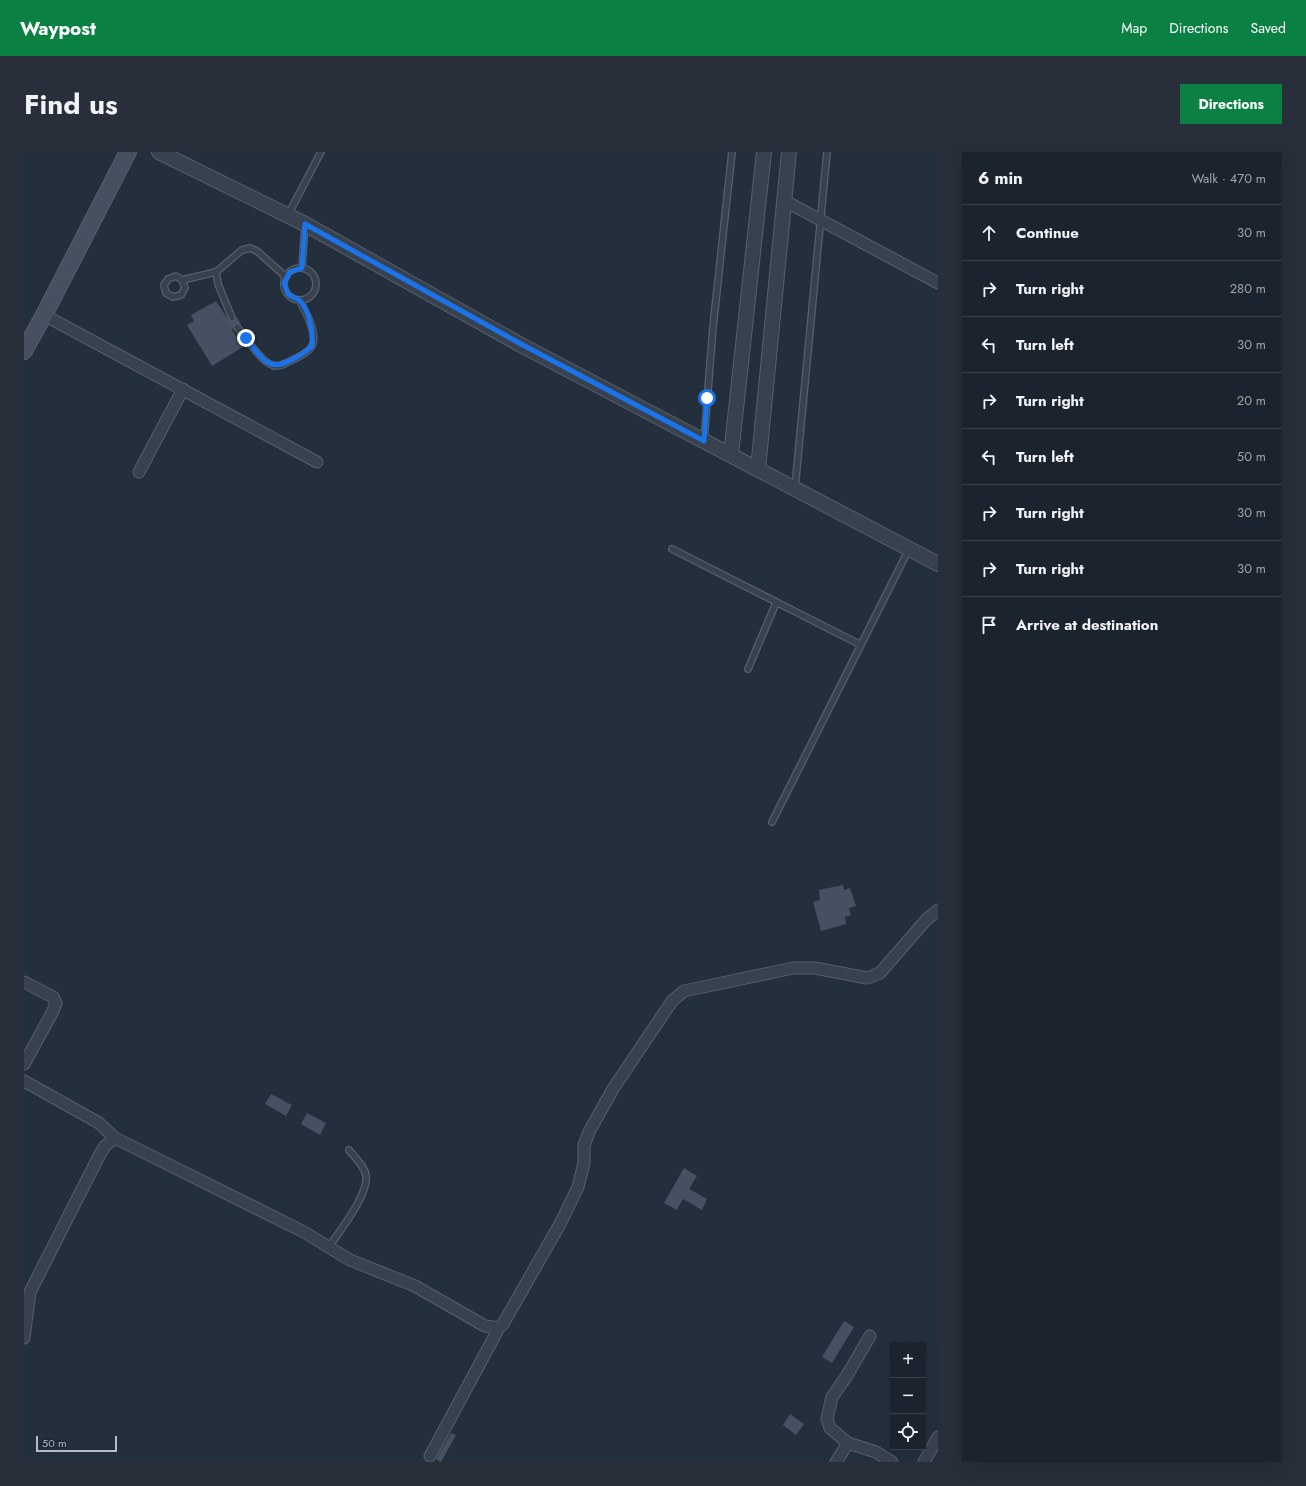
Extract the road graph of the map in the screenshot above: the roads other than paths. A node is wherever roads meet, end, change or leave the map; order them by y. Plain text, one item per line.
1 (128, 152) edge
2 (159, 152) edge
3 (321, 152) edge
4 (732, 152) edge
5 (764, 152) edge
6 (789, 152) edge
7 (827, 152) edge
8 (784, 201) junction
9 (287, 216) junction
10 (820, 220) junction
11 (305, 224) junction
12 (302, 268) junction
13 (216, 272) junction
14 (286, 277) junction
15 (182, 280) dead end
16 (938, 283) edge
17 (299, 300) junction
18 (44, 315) junction
19 (232, 318) dead end
20 (237, 327) dead end
21 (24, 351) edge
22 (183, 389) junction
23 (704, 441) junction
24 (731, 455) junction
25 (317, 462) dead end
26 (758, 469) junction
27 (139, 472) dead end
28 (795, 489) junction
29 (672, 549) dead end
30 (909, 549) junction
31 (938, 564) edge
32 (776, 603) junction
33 (861, 645) junction
34 (748, 669) dead end
35 (772, 822) dead end
36 (938, 910) edge
37 (24, 982) edge
38 (24, 1064) edge
39 (24, 1081) edge
40 (115, 1138) junction
41 (349, 1150) dead end
42 (329, 1247) junction
43 (499, 1328) junction
44 (870, 1336) dead end
45 (24, 1338) edge
46 (938, 1437) edge
47 (848, 1443) junction
48 (430, 1456) dead end
49 (836, 1462) edge
50 (892, 1462) edge
51 (924, 1462) edge

1 - 18 main road
2 - 9 street
3 - 9 lane
4 - 23 lane
5 - 24 street
6 - 8 street
7 - 10 lane
8 - 10 street
8 - 26 street
9 - 11 street
10 - 16 street
10 - 28 lane
11 - 12 lane
11 - 23 street
12 - 14 lane
12 - 17 lane
13 - 14 lane
13 - 15 lane
13 - 19 lane
14 - 17 lane
17 - 20 lane
18 - 21 main road
18 - 22 street
22 - 25 street
22 - 27 street
23 - 24 street
24 - 26 street
26 - 28 street
28 - 30 street
29 - 32 lane
30 - 31 street
30 - 33 lane
32 - 33 lane
32 - 34 lane
33 - 35 lane
36 - 43 street
37 - 38 street
39 - 40 street
40 - 42 street
40 - 45 street
41 - 42 lane
42 - 43 street
43 - 48 street
44 - 47 street
46 - 51 street
47 - 49 street
47 - 50 street

